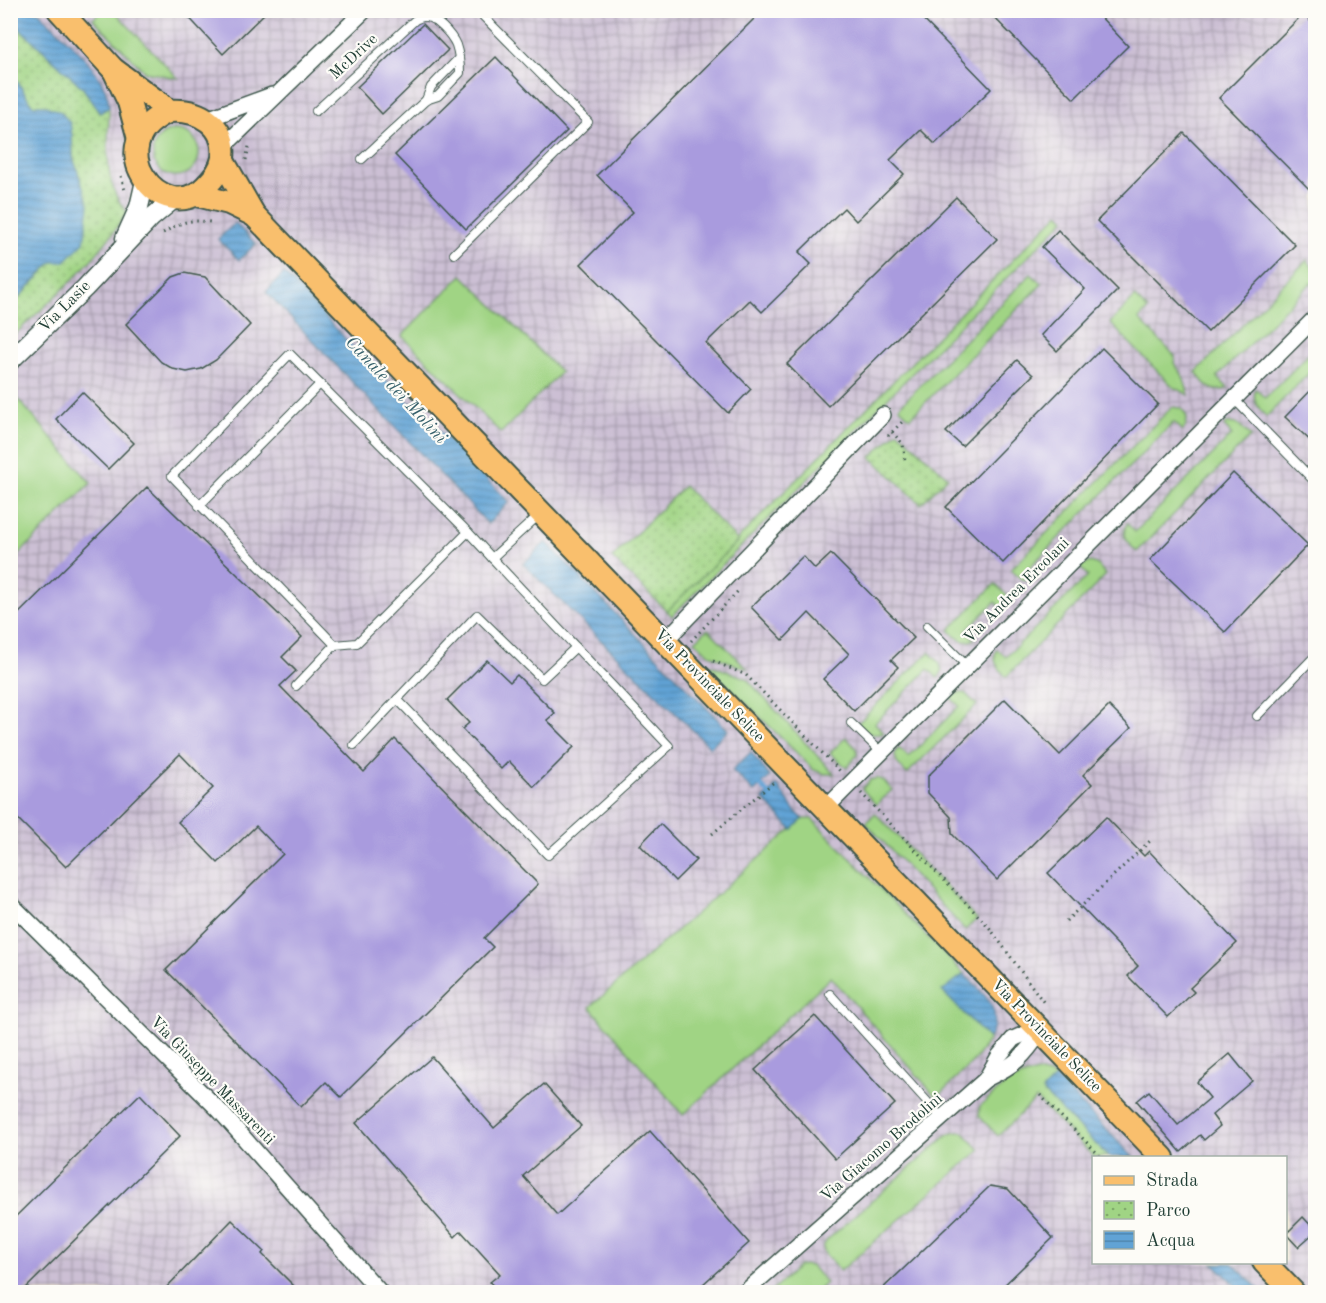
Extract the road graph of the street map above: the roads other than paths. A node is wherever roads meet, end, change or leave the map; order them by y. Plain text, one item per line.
1 (59, 10) edge
2 (365, 10) edge
3 (477, 10) edge
4 (113, 69) junction
5 (278, 93) junction
6 (170, 111) junction
7 (316, 111) dead end
8 (207, 119) junction
9 (139, 139) junction
10 (223, 154) junction
11 (362, 159) dead end
12 (145, 181) junction
13 (197, 195) junction
14 (174, 199) junction
15 (254, 215) junction
16 (119, 251) junction
17 (454, 254) dead end
18 (1316, 317) edge
19 (10, 361) edge
20 (320, 384) junction
21 (1234, 399) junction
22 (883, 415) dead end
23 (1316, 483) edge
24 (199, 506) junction
25 (542, 513) junction
26 (468, 532) junction
27 (492, 558) junction
28 (927, 627) dead end
29 (671, 634) junction
30 (335, 645) junction
31 (576, 647) junction
32 (1316, 655) edge
33 (968, 666) junction
34 (296, 686) dead end
35 (397, 699) junction
36 (1257, 716) dead end
37 (851, 723) dead end
38 (354, 745) dead end
39 (882, 753) junction
40 (826, 808) junction
41 (10, 903) edge
42 (830, 994) dead end
43 (1017, 1006) junction
44 (1043, 1024) junction
45 (1013, 1040) junction
46 (1058, 1049) junction
47 (1028, 1052) junction
48 (986, 1079) junction
49 (942, 1118) junction
50 (1161, 1156) edge
51 (1265, 1264) edge
52 (380, 1293) edge
53 (745, 1293) edge
54 (1293, 1293) edge

1 - 4 main road
2 - 5 street
3 - 17 lane
4 - 6 main road
4 - 9 main road
5 - 8 street
5 - 10 street
6 - 8 main road
6 - 9 main road
7 - 11 lane, McDrive
8 - 10 main road, Via Provinciale Selice
9 - 12 main road
10 - 13 main road
10 - 15 main road, Via Provinciale Selice
12 - 14 main road
12 - 16 street, Via Lasie
13 - 14 main road, Via Provinciale Selice
13 - 15 main road, Via Provinciale Selice
14 - 16 street, Via Lasie
15 - 25 main road, Via Provinciale Selice
16 - 19 street, Via Lasie
18 - 21 street, Via Andrea Ercolani
20 - 24 lane
20 - 24 lane
20 - 26 lane
21 - 23 lane
21 - 33 street, Via Andrea Ercolani
22 - 29 street
24 - 30 lane
25 - 27 lane
25 - 29 main road, Via Provinciale Selice
26 - 27 lane
26 - 30 lane
27 - 31 lane
28 - 33 lane
29 - 40 main road, Via Provinciale Selice
30 - 34 lane
31 - 35 lane
31 - 35 lane
32 - 36 lane
33 - 39 street, Via Andrea Ercolani
35 - 38 lane
37 - 39 lane
39 - 40 street, Via Andrea Ercolani
40 - 43 main road, Via Provinciale Selice
41 - 52 street, Via Giuseppe Massarenti
42 - 49 lane
43 - 44 main road, Via Provinciale Selice
43 - 45 street
44 - 45 street
44 - 46 main road, Via Provinciale Selice
44 - 47 street, Via Giacomo Brodolini
45 - 48 street
46 - 47 street
46 - 50 main road, Via Provinciale Selice
47 - 48 street, Via Giacomo Brodolini
48 - 49 street, Via Giacomo Brodolini
49 - 53 street, Via Giacomo Brodolini
51 - 54 main road

